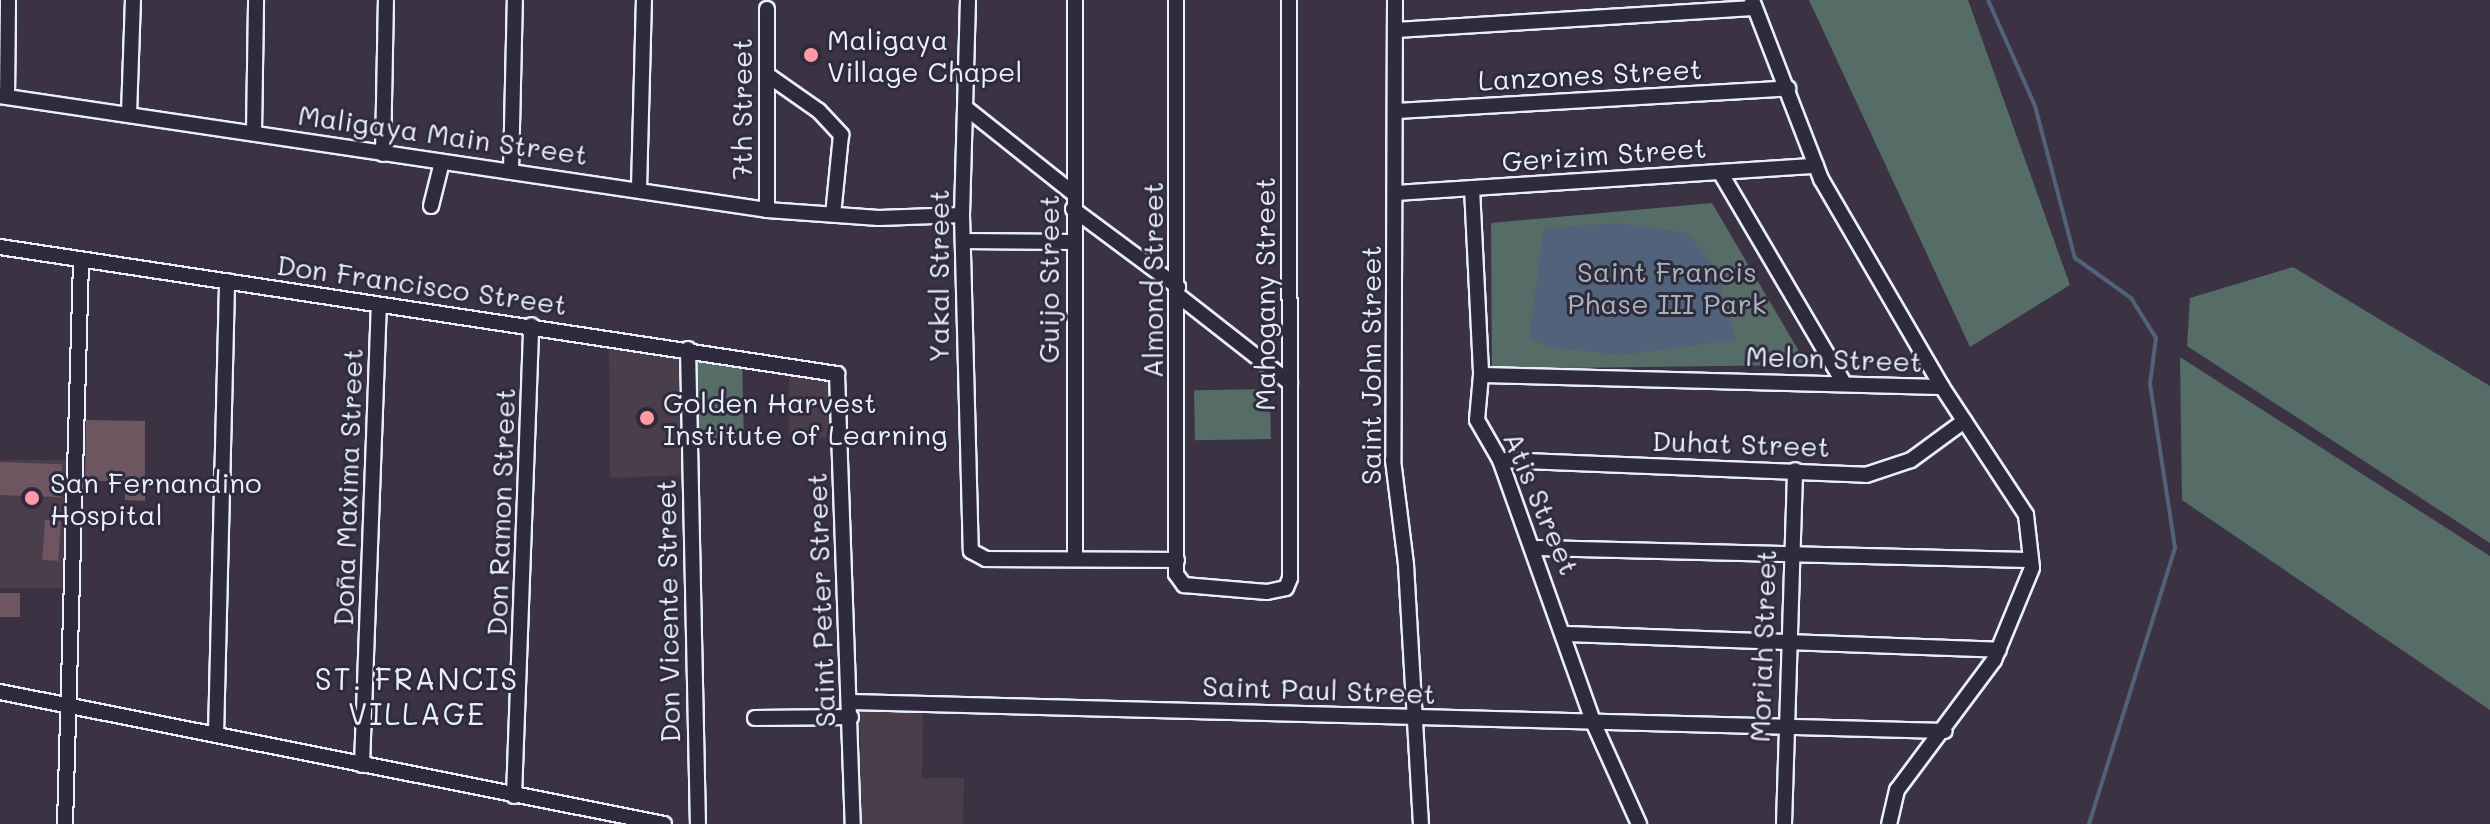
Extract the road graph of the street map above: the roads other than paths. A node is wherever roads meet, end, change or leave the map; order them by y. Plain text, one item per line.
1 (8, 0) edge
2 (133, 0) edge
3 (256, 0) edge
4 (386, 0) edge
5 (515, 0) edge
6 (644, 0) edge
7 (968, 0) edge
8 (1075, 0) edge
9 (1176, 0) edge
10 (1289, 0) edge
11 (1395, 0) edge
12 (1753, 4) edge
13 (767, 9) dead end
14 (1395, 30) junction
15 (769, 76) junction
16 (1788, 88) junction
17 (4, 96) edge
18 (966, 108) junction
19 (1395, 111) junction
20 (129, 114) junction
21 (254, 132) junction
22 (383, 154) junction
23 (442, 162) junction
24 (1816, 166) junction
25 (511, 171) junction
26 (1720, 172) junction
27 (1472, 188) junction
28 (639, 189) junction
29 (1395, 193) junction
30 (1073, 201) junction
31 (431, 206) dead end
32 (767, 210) junction
33 (833, 215) junction
34 (962, 215) junction
35 (963, 241) junction
36 (1073, 242) junction
37 (0, 247) edge
38 (81, 261) junction
39 (227, 281) junction
40 (1178, 292) junction
41 (379, 305) junction
42 (531, 325) junction
43 (688, 349) junction
44 (837, 374) joint
45 (1481, 375) junction
46 (1843, 382) junction
47 (1290, 383) junction
48 (1942, 387) junction
49 (1964, 421) junction
50 (1500, 460) junction
51 (1795, 470) junction
52 (1534, 548) junction
53 (1791, 556) junction
54 (1075, 559) junction
55 (1177, 560) junction
56 (2031, 560) junction
57 (1567, 634) junction
58 (1789, 639) junction
59 (1999, 650) junction
60 (0, 692) edge
61 (67, 704) junction
62 (851, 710) junction
63 (1414, 717) junction
64 (755, 718) dead end
65 (1594, 724) junction
66 (1785, 726) junction
67 (1945, 731) junction
68 (216, 735) junction
69 (362, 765) junction
70 (514, 796) junction
71 (65, 824) edge
72 (664, 824) edge
73 (698, 824) edge
74 (853, 824) edge
75 (1421, 824) edge
76 (1639, 824) edge
77 (1784, 824) edge
78 (1889, 824) edge

1 - 17 street
2 - 20 street
3 - 21 street
4 - 22 street
5 - 25 street
6 - 28 street
7 - 18 street, Yakal Street
8 - 30 street, Guijo Street
9 - 40 street, Almond Street
10 - 47 street, Mahogany Street
11 - 14 street, Saint John Street
12 - 14 street
12 - 16 street
13 - 15 street, 7th Street
14 - 19 street, Saint John Street
15 - 32 street, 7th Street
15 - 33 street
16 - 19 street, Lanzones Street
16 - 24 street
17 - 20 street, Maligaya Main Street
18 - 30 street
18 - 34 street, Yakal Street
19 - 29 street, Saint John Street
20 - 21 street, Maligaya Main Street
21 - 22 street, Maligaya Main Street
22 - 23 street, Maligaya Main Street
23 - 25 street, Maligaya Main Street
23 - 31 street
24 - 26 street, Gerizim Street
24 - 48 street
25 - 28 street, Maligaya Main Street
26 - 27 street, Gerizim Street
26 - 46 street
27 - 29 street, Gerizim Street
27 - 45 street, Atis Street
28 - 32 street, Maligaya Main Street
29 - 63 street, Saint John Street
30 - 36 street, Guijo Street
30 - 40 street
32 - 33 street, Maligaya Main Street
33 - 34 street, Maligaya Main Street
34 - 35 street, Yakal Street
35 - 36 street
35 - 54 street, Yakal Street
36 - 54 street, Guijo Street
37 - 38 street, Don Francisco Street
38 - 39 street, Don Francisco Street
38 - 61 street
39 - 41 street, Don Francisco Street
39 - 68 street
40 - 47 street
40 - 55 street, Almond Street
41 - 42 street, Don Francisco Street
41 - 69 street, Doña Maxima Street
42 - 43 street, Don Francisco Street
42 - 70 street, Don Ramon Street
43 - 44 street, Don Francisco Street
43 - 73 street, Don Vicente Street
44 - 62 street, Saint Peter Street
45 - 46 street, Melon Street
45 - 50 street, Atis Street
46 - 48 street, Melon Street
47 - 55 street, Mahogany Street
48 - 49 street, Melon Street
49 - 51 street, Duhat Street
49 - 56 street, Melon Street
50 - 51 street, Duhat Street
50 - 52 street, Atis Street
51 - 53 street, Moriah Street
52 - 53 street
52 - 57 street, Atis Street
53 - 56 street
53 - 58 street, Moriah Street
54 - 55 street
56 - 59 street, Melon Street
57 - 58 street
57 - 65 street, Atis Street
58 - 59 street
58 - 66 street, Moriah Street
59 - 67 street, Melon Street
60 - 61 street
61 - 68 street
61 - 71 street
62 - 63 street, Saint Paul Street
62 - 64 street, Saint Paul Street
62 - 74 street, Saint Peter Street
63 - 65 street, Saint Paul Street
63 - 75 street, Saint John Street
65 - 66 street, Saint Paul Street
65 - 76 street, Atis Street
66 - 67 street, Saint Paul Street
66 - 77 street, Moriah Street
67 - 78 street, Melon Street
68 - 69 street
69 - 70 street
70 - 72 street

